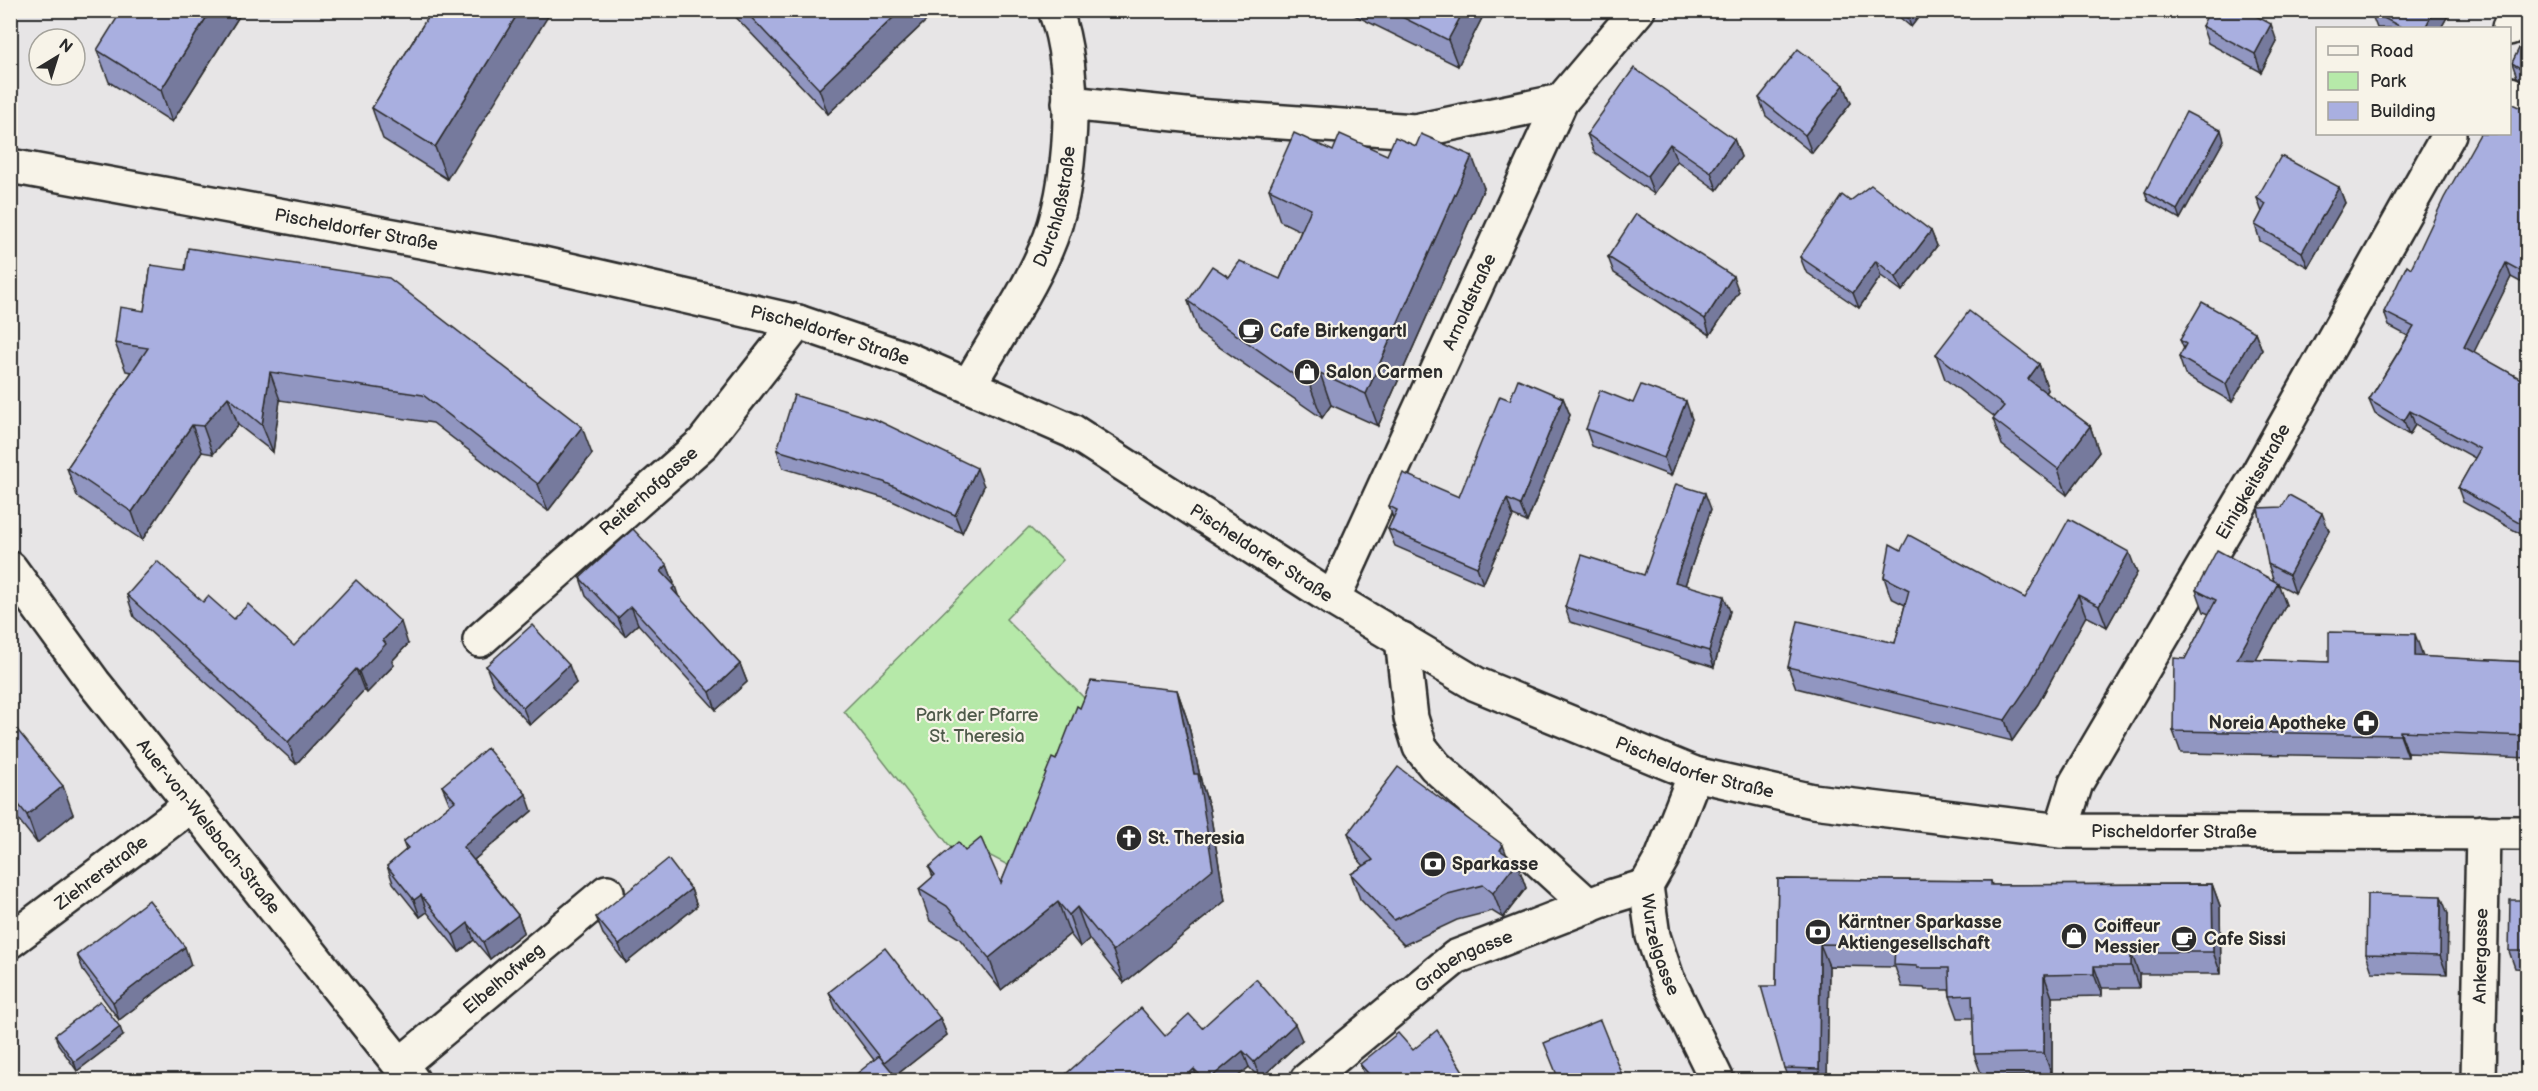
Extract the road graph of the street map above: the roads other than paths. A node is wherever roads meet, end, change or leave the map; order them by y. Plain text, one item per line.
1 (1055, 10) edge
2 (1638, 10) edge
3 (2519, 10) edge
4 (2510, 27) edge
5 (2511, 95) edge
6 (1561, 101) junction
7 (1069, 103) junction
8 (2528, 104) edge
9 (2448, 135) edge
10 (10, 166) edge
11 (798, 322) junction
12 (969, 385) junction
13 (10, 568) edge
14 (1333, 599) junction
15 (1402, 639) junction
16 (480, 640) dead end
17 (1695, 774) junction
18 (191, 805) junction
19 (2061, 831) junction
20 (2483, 832) junction
21 (2528, 832) edge
22 (1646, 886) junction
23 (607, 892) dead end
24 (1589, 906) junction
25 (10, 941) edge
26 (406, 1073) edge
27 (1307, 1080) edge
28 (1717, 1080) edge
29 (2478, 1080) edge

1 - 7 street, Durchlaßstraße
2 - 6 street, Arnoldstraße
3 - 4 street
5 - 8 street
6 - 7 street
6 - 14 street, Arnoldstraße
7 - 12 street, Durchlaßstraße
9 - 19 street, Einigkeitsstraße
10 - 11 street, Pischeldorfer Straße
11 - 12 street, Pischeldorfer Straße
11 - 16 street, Reiterhofgasse
12 - 14 street, Pischeldorfer Straße
13 - 18 street, Auer-von-Welsbach-Straße
14 - 15 street, Pischeldorfer Straße
15 - 17 street, Pischeldorfer Straße
15 - 24 street
17 - 19 street, Pischeldorfer Straße
17 - 22 street, Wurzelgasse
18 - 25 street, Ziehrerstraße
18 - 26 street, Auer-von-Welsbach-Straße
19 - 20 street, Pischeldorfer Straße
20 - 21 street, Pischeldorfer Straße
20 - 29 street, Ankergasse
22 - 24 street, Grabengasse
22 - 28 street, Wurzelgasse
23 - 26 street, Elbelhofweg
24 - 27 street, Grabengasse

